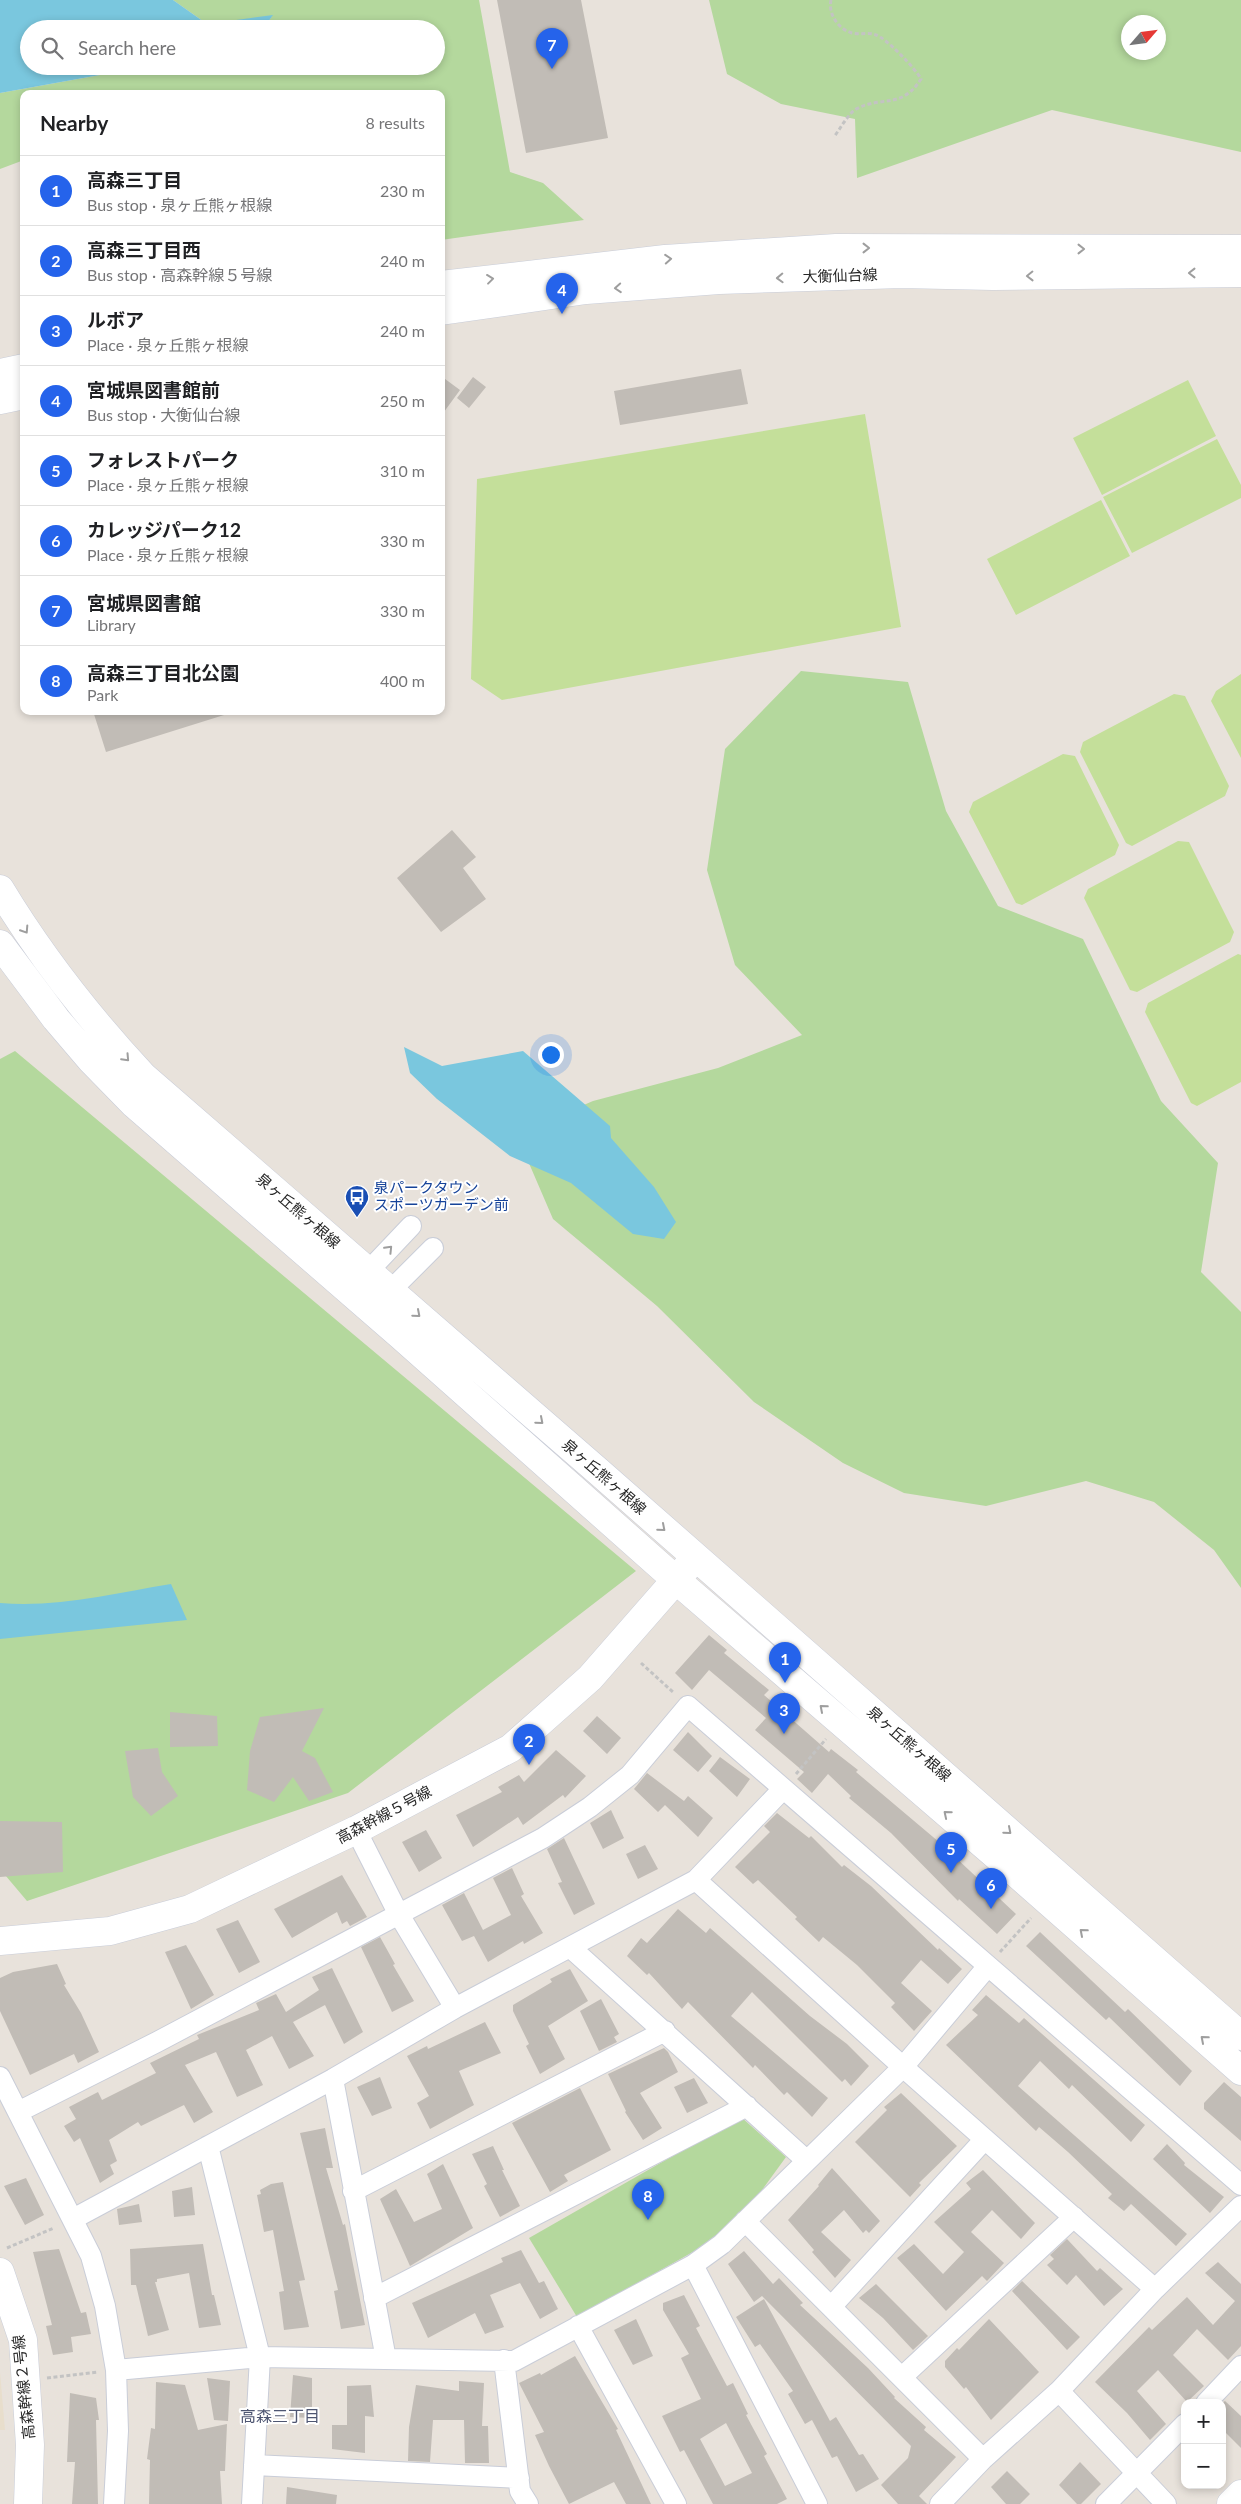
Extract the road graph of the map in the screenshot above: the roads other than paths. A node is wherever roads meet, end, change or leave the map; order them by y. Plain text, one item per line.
1 (836, 248) junction
2 (1241, 249) edge
3 (1241, 273) edge
4 (837, 276) junction
5 (445, 285) edge
6 (445, 309) edge
7 (20, 369) edge
8 (0, 373) edge
9 (20, 396) edge
10 (0, 400) edge
11 (0, 889) edge
12 (0, 944) edge
13 (411, 1226) dead end
14 (433, 1248) dead end
15 (367, 1271) junction
16 (390, 1291) junction
17 (349, 1292) junction
18 (696, 1557) junction
19 (676, 1580) junction
20 (782, 1790) junction
21 (356, 1830) junction
22 (696, 1880) junction
23 (398, 1913) junction
24 (0, 1941) edge
25 (571, 1948) junction
26 (988, 1966) junction
27 (454, 2008) junction
28 (665, 2032) junction
29 (1241, 2036) edge
30 (903, 2067) junction
31 (1241, 2071) edge
32 (0, 2077) edge
33 (333, 2079) junction
34 (747, 2106) junction
35 (18, 2112) junction
36 (985, 2139) junction
37 (208, 2146) junction
38 (806, 2160) junction
39 (1241, 2185) edge
40 (353, 2191) junction
41 (1241, 2206) edge
42 (1074, 2217) junction
43 (73, 2220) junction
44 (744, 2221) junction
45 (4, 2260) edge
46 (693, 2265) junction
47 (1156, 2289) junction
48 (374, 2298) junction
49 (831, 2307) junction
50 (578, 2326) junction
51 (260, 2357) junction
52 (386, 2359) junction
53 (504, 2360) junction
54 (1241, 2366) edge
55 (116, 2370) junction
56 (902, 2378) junction
57 (1059, 2391) junction
58 (1210, 2399) edge
59 (1181, 2428) edge
60 (983, 2459) junction
61 (254, 2465) junction
62 (1137, 2474) junction
63 (519, 2478) junction
64 (1241, 2494) edge
65 (28, 2504) edge
66 (114, 2504) edge
67 (252, 2504) edge
68 (528, 2504) edge
69 (676, 2504) edge
70 (817, 2504) edge
71 (940, 2504) edge
72 (1106, 2504) edge
73 (1166, 2504) edge
74 (1231, 2504) edge

1 -> 2 main road, 大衡仙台線
1 - 4 street
5 -> 1 main road, 大衡仙台線
3 -> 4 main road, 大衡仙台線
4 -> 6 main road, 大衡仙台線
7 - 8 main road
9 - 10 main road
11 -> 15 main road, 泉ヶ丘熊ヶ根線
12 - 17 main road, 泉ヶ丘熊ヶ根線
15 -> 13 street
14 - 16 street
15 - 16 main road, 泉ヶ丘熊ヶ根線
15 - 17 street
16 -> 18 main road, 泉ヶ丘熊ヶ根線
17 - 19 main road, 泉ヶ丘熊ヶ根線
18 - 19 main road, 高森幹線５号線
18 -> 29 main road, 泉ヶ丘熊ヶ根線
19 - 21 main road, 高森幹線５号線
31 -> 19 main road, 泉ヶ丘熊ヶ根線
20 - 22 street
20 - 23 street
20 - 26 street
21 - 23 street
21 - 24 main road, 高森幹線５号線
22 - 25 street
22 - 30 street
23 - 27 street
23 - 35 street
25 - 27 street
25 - 28 street
26 - 30 street
26 - 39 street
27 - 33 street
28 - 34 street
28 - 40 street
30 - 36 street
30 - 38 street
32 - 35 street
33 - 37 street
33 - 40 street
34 - 38 street
34 - 48 street
35 - 43 street
36 - 42 street
36 - 49 street
37 - 43 street
37 - 51 street
38 - 44 street
40 - 48 street
41 - 47 street
42 - 47 street
42 - 56 street
43 - 55 street
44 - 46 street
44 - 49 street
45 - 65 main road, 高森幹線２号線
46 - 50 street
46 - 70 street
47 - 57 street
48 - 52 street
49 - 56 street
50 - 53 street
50 - 69 street
51 - 52 street
51 - 55 street
51 - 61 street
52 - 53 street
53 - 63 street
54 - 58 street
55 - 66 street
56 - 60 street
57 - 60 street
57 - 62 street
59 - 62 street
60 - 71 street
61 - 63 street
61 - 67 street
62 - 72 street
62 - 73 street
63 - 68 street
64 - 74 main road

